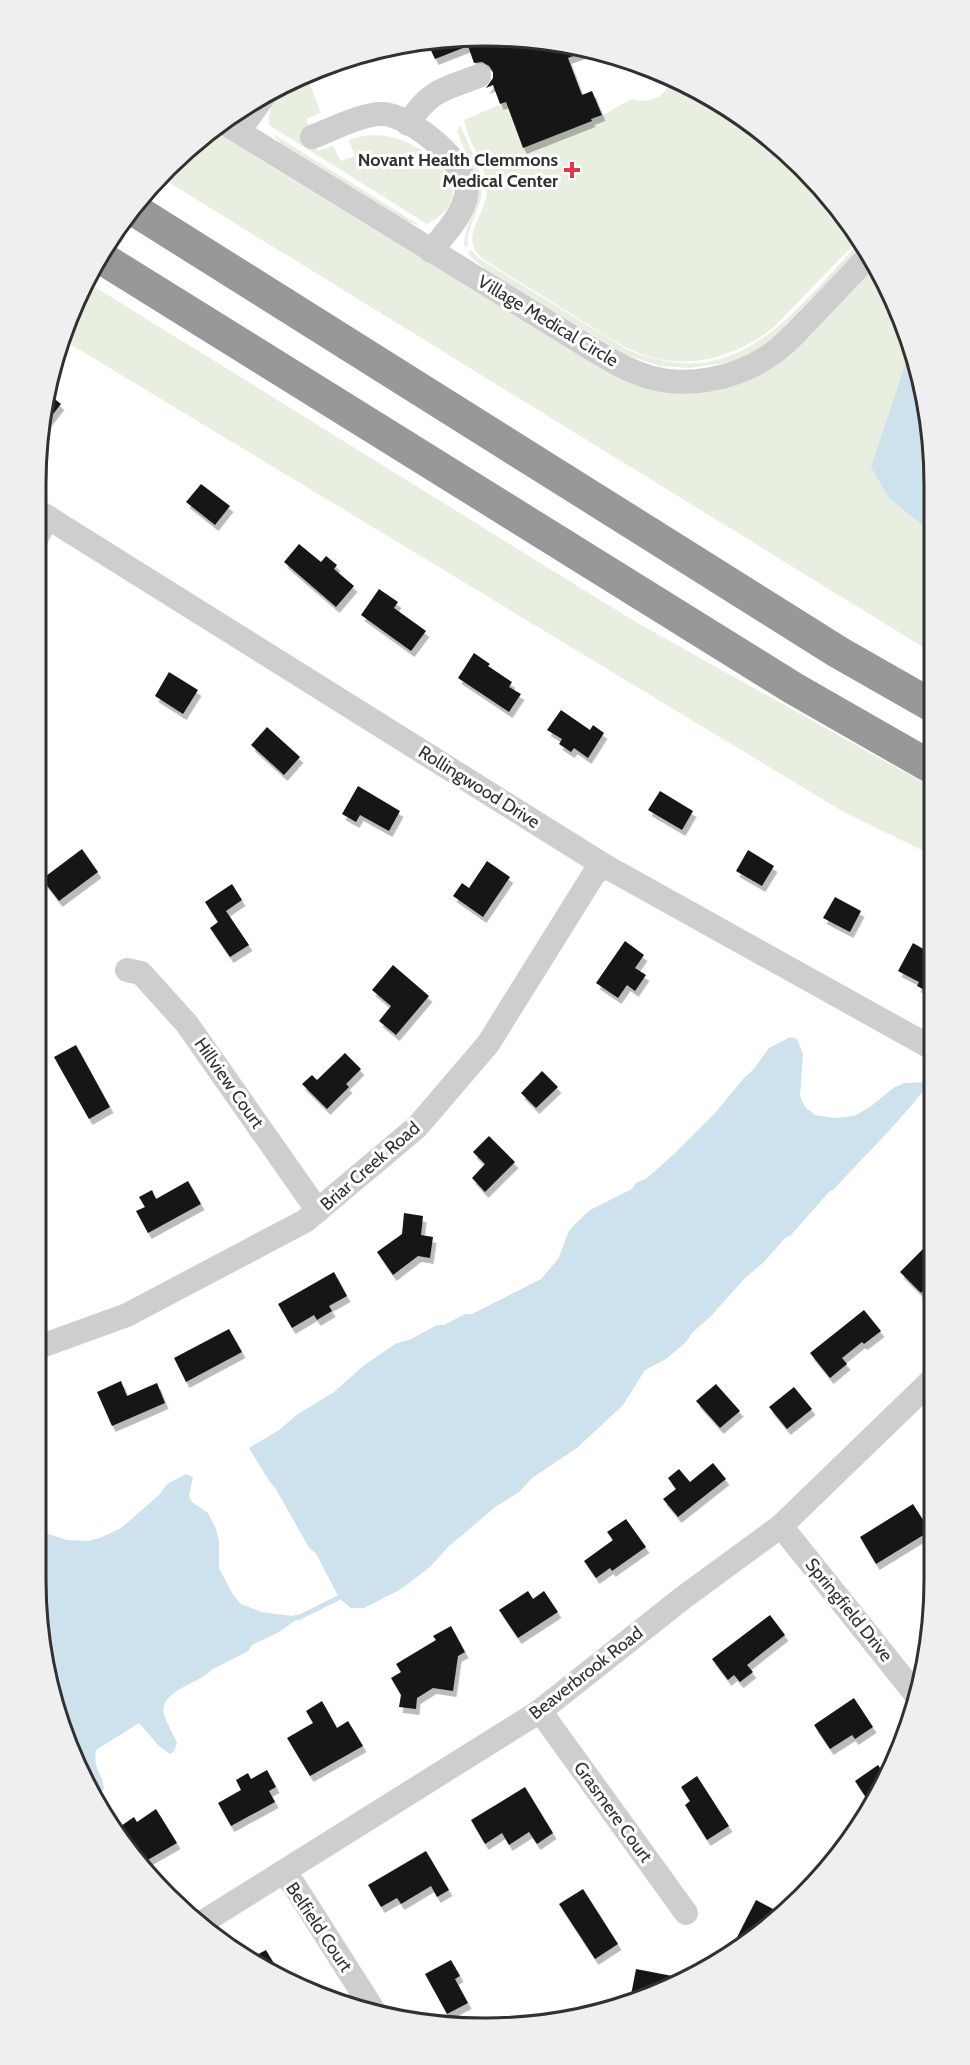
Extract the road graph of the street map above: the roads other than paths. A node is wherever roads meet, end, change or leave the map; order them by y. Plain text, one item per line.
1 (479, 76) dead end
2 (408, 124) junction
3 (232, 127) edge
4 (312, 136) dead end
5 (141, 214) edge
6 (431, 251) junction
7 (108, 261) edge
8 (863, 262) edge
9 (46, 516) edge
10 (924, 701) edge
11 (924, 763) edge
12 (605, 866) junction
13 (127, 970) dead end
14 (924, 1044) edge
15 (318, 1211) junction
16 (46, 1344) edge
17 (924, 1388) edge
18 (781, 1526) junction
19 (910, 1688) edge
20 (540, 1711) junction
21 (282, 1873) junction
22 (686, 1913) dead end
23 (207, 1919) edge
24 (369, 2003) edge

1 - 2 street
2 - 4 street
2 - 6 street
3 - 6 street, Village Medical Circle
5 - 10 highway
6 - 8 street, Village Medical Circle
7 - 11 highway
9 - 12 street, Rollingwood Drive
12 - 14 street, Rollingwood Drive
12 - 15 street, Briar Creek Road
13 - 15 street, Hillview Court
15 - 16 street, Briar Creek Road
17 - 18 street, Beaverbrook Road
18 - 19 street, Springfield Drive
18 - 20 street, Beaverbrook Road
20 - 21 street, Beaverbrook Road
20 - 22 street, Grasmere Court
21 - 23 street, Beaverbrook Road
21 - 24 street, Belfield Court

